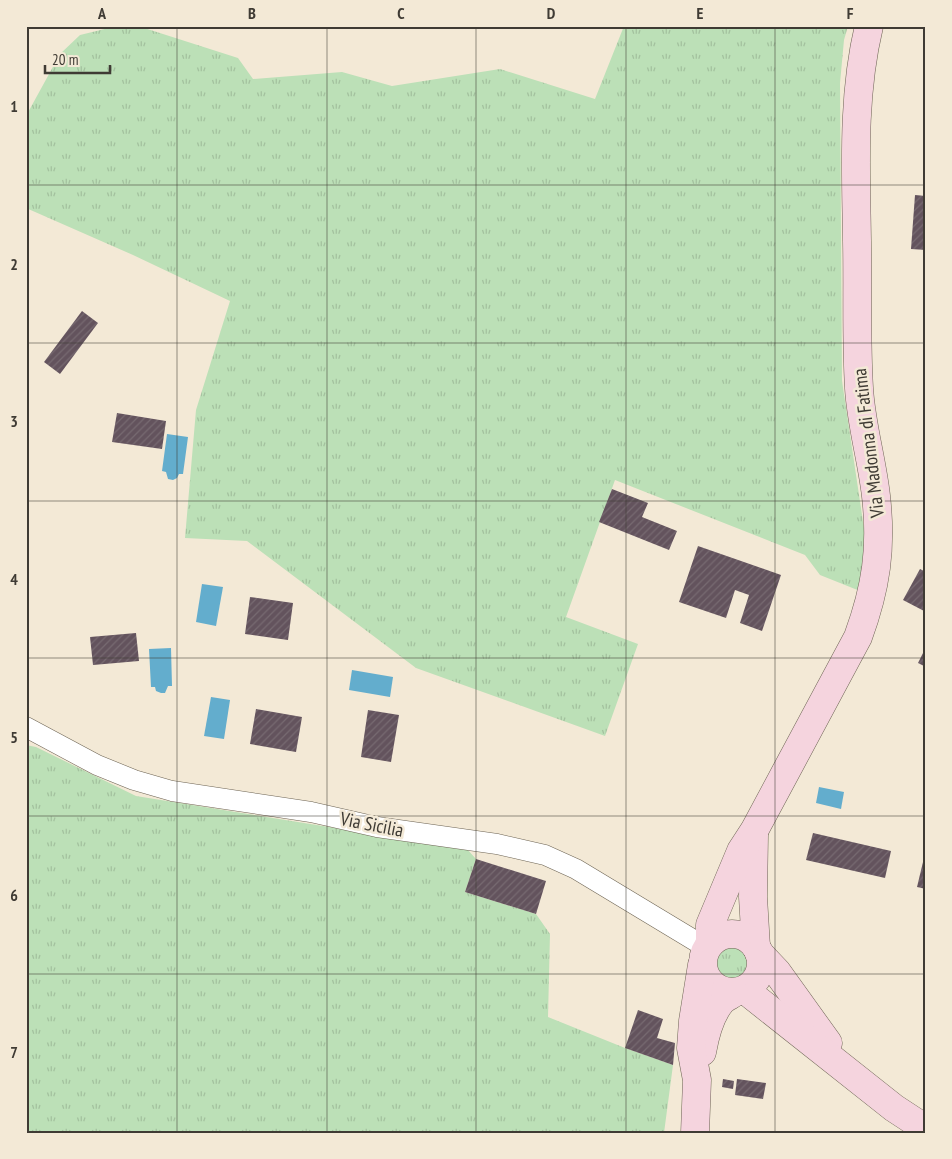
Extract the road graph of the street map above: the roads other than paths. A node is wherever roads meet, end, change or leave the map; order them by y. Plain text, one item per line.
1 (869, 26) edge
2 (26, 727) edge
3 (754, 831) junction
4 (758, 950) junction
5 (706, 952) junction
6 (739, 991) junction
7 (848, 1071) junction
8 (697, 1080) junction
9 (926, 1128) edge
10 (695, 1133) edge

1 - 3 main road, Via Madonna di Fatima
2 - 5 street, Via Sicilia
3 - 4 main road
3 - 5 main road, Via Madonna di Fatima
4 - 5 main road
4 - 6 main road
4 - 7 main road
5 - 6 main road
5 - 8 main road, Via Madonna di Fatima
6 - 7 main road
6 - 8 main road
7 - 9 main road
8 - 10 main road

